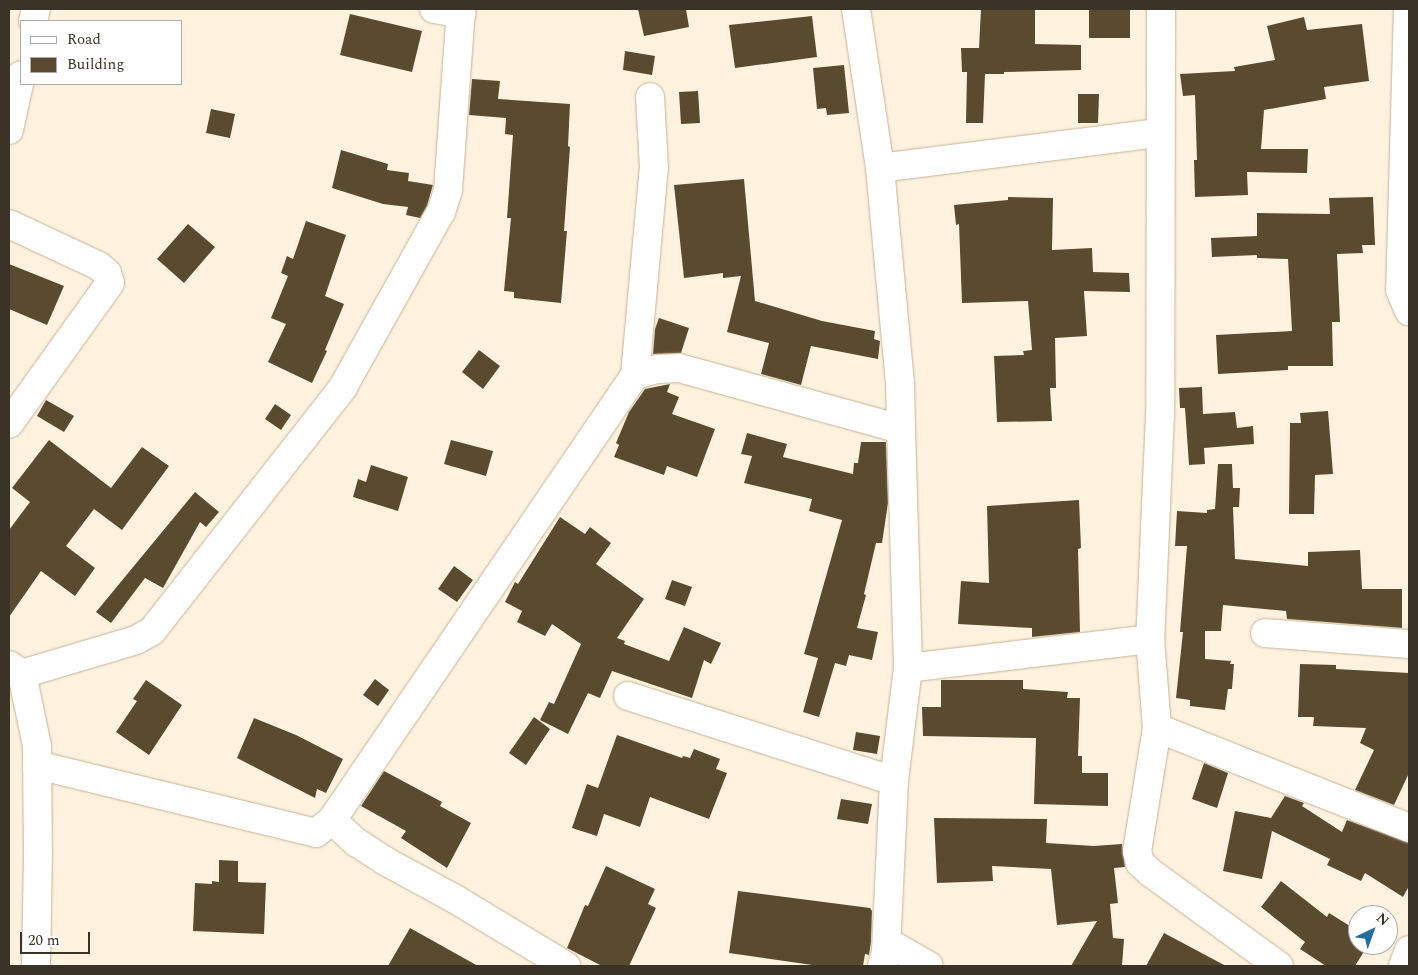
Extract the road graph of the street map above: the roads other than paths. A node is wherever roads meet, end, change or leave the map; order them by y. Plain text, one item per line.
1 (434, 9) edge
2 (856, 9) edge
3 (1161, 9) edge
4 (1408, 9) edge
5 (462, 11) edge
6 (1408, 51) edge
7 (20, 80) edge
8 (650, 98) dead end
9 (9, 130) edge
10 (1159, 133) junction
11 (880, 168) junction
12 (9, 224) edge
13 (1409, 311) edge
14 (635, 375) junction
15 (9, 424) edge
16 (901, 429) junction
17 (1265, 633) dead end
18 (1150, 639) junction
19 (1409, 644) edge
20 (908, 668) junction
21 (15, 670) edge
22 (628, 696) dead end
23 (1157, 728) junction
24 (37, 765) junction
25 (894, 781) junction
26 (332, 820) junction
27 (1409, 828) edge
28 (1409, 950) edge
29 (885, 954) edge
30 (36, 966) edge
31 (566, 966) edge
32 (928, 966) edge
33 (1280, 966) edge
34 (1403, 966) edge

1 - 5 street
2 - 11 street
3 - 10 street
4 - 6 street
5 - 21 street
6 - 13 street
7 - 9 street
8 - 14 street
10 - 11 street
10 - 18 street
11 - 16 street
12 - 15 street
14 - 16 street
14 - 26 street
16 - 20 street
17 - 19 street
18 - 20 street
18 - 23 street
20 - 25 street
21 - 24 street
22 - 25 street
23 - 27 street
23 - 33 street
24 - 26 street
24 - 30 street
25 - 29 street
26 - 31 street
28 - 34 street
29 - 32 street

